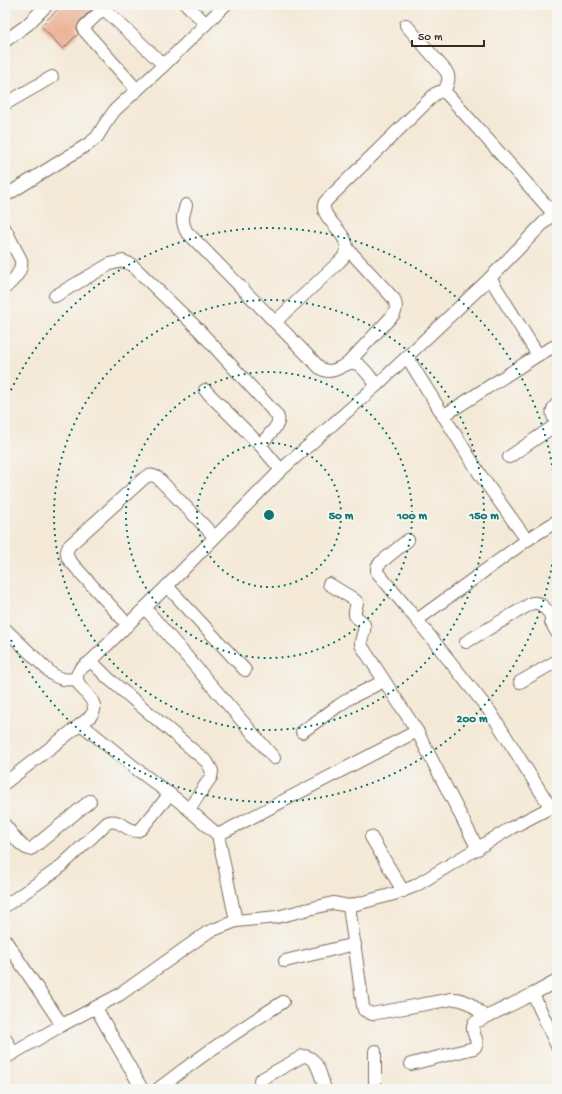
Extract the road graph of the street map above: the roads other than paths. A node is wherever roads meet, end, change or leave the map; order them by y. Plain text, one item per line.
1 (47, 5) edge
2 (187, 5) edge
3 (226, 5) edge
4 (105, 7) edge
5 (206, 24) junction
6 (406, 25) dead end
7 (5, 41) edge
8 (164, 65) junction
9 (52, 77) dead end
10 (137, 90) junction
11 (444, 92) junction
12 (5, 104) edge
13 (5, 196) edge
14 (186, 205) dead end
15 (555, 211) edge
16 (5, 229) edge
17 (347, 248) junction
18 (490, 278) junction
19 (5, 288) edge
20 (55, 296) dead end
21 (275, 322) junction
22 (557, 345) edge
23 (538, 355) junction
24 (407, 357) junction
25 (348, 363) junction
26 (377, 385) junction
27 (204, 390) dead end
28 (557, 404) edge
29 (444, 416) junction
30 (557, 424) edge
31 (260, 445) junction
32 (509, 457) dead end
33 (282, 470) junction
34 (557, 521) edge
35 (215, 537) junction
36 (408, 540) dead end
37 (527, 540) junction
38 (329, 584) dead end
39 (168, 586) junction
40 (145, 608) junction
41 (554, 613) edge
42 (417, 620) junction
43 (128, 625) junction
44 (5, 629) edge
45 (557, 633) edge
46 (466, 642) dead end
47 (91, 661) junction
48 (557, 661) edge
49 (245, 670) dead end
50 (77, 679) junction
51 (384, 681) junction
52 (520, 682) dead end
53 (81, 724) junction
54 (417, 731) junction
55 (302, 732) dead end
56 (274, 758) dead end
57 (5, 782) edge
58 (170, 794) junction
59 (90, 801) dead end
60 (554, 806) edge
61 (189, 809) junction
62 (5, 825) edge
63 (218, 835) junction
64 (371, 837) dead end
65 (478, 849) junction
66 (403, 891) junction
67 (5, 906) edge
68 (349, 906) junction
69 (236, 921) junction
70 (5, 940) edge
71 (354, 944) junction
72 (285, 961) dead end
73 (557, 981) edge
74 (533, 994) junction
75 (283, 1002) dead end
76 (96, 1008) junction
77 (485, 1017) junction
78 (62, 1025) junction
79 (5, 1038) edge
80 (557, 1046) edge
81 (375, 1051) dead end
82 (9, 1055) edge
83 (411, 1064) dead end
84 (260, 1080) dead end
85 (142, 1089) edge
86 (158, 1089) edge
87 (325, 1089) edge
88 (376, 1089) edge

1 - 7 street
2 - 5 street
3 - 5 street
4 - 8 street
4 - 10 street
5 - 8 street
6 - 11 street
8 - 10 street
9 - 12 street
10 - 13 street
11 - 15 street
11 - 17 street
14 - 21 street
15 - 18 street
16 - 19 street
17 - 21 street
17 - 25 street
18 - 23 street
18 - 24 street
20 - 31 street
21 - 25 street
22 - 23 street
23 - 29 street
24 - 26 street
24 - 29 street
25 - 26 street
26 - 33 street
27 - 31 street
28 - 30 street
29 - 37 street
30 - 32 street
31 - 33 street
33 - 35 street
34 - 37 street
35 - 39 street
35 - 43 street
36 - 42 street
37 - 42 street
38 - 51 street
39 - 40 street
39 - 49 street
40 - 43 street
40 - 56 street
41 - 45 street
41 - 46 street
42 - 60 street
43 - 47 street
44 - 50 street
47 - 50 street
47 - 61 street
48 - 52 street
50 - 53 street
51 - 54 street
51 - 55 street
53 - 57 street
53 - 58 street
54 - 63 street
54 - 65 street
58 - 61 street
58 - 67 street
59 - 62 street
60 - 65 street
61 - 63 street
63 - 69 street
64 - 66 street
65 - 66 street
66 - 68 street
68 - 69 street
68 - 71 street
69 - 76 street
70 - 78 street
71 - 72 street
71 - 77 street
73 - 74 street
74 - 77 street
74 - 80 street
75 - 86 street
76 - 78 street
76 - 85 street
77 - 83 street
78 - 82 street
79 - 82 street
81 - 88 street
84 - 87 street

